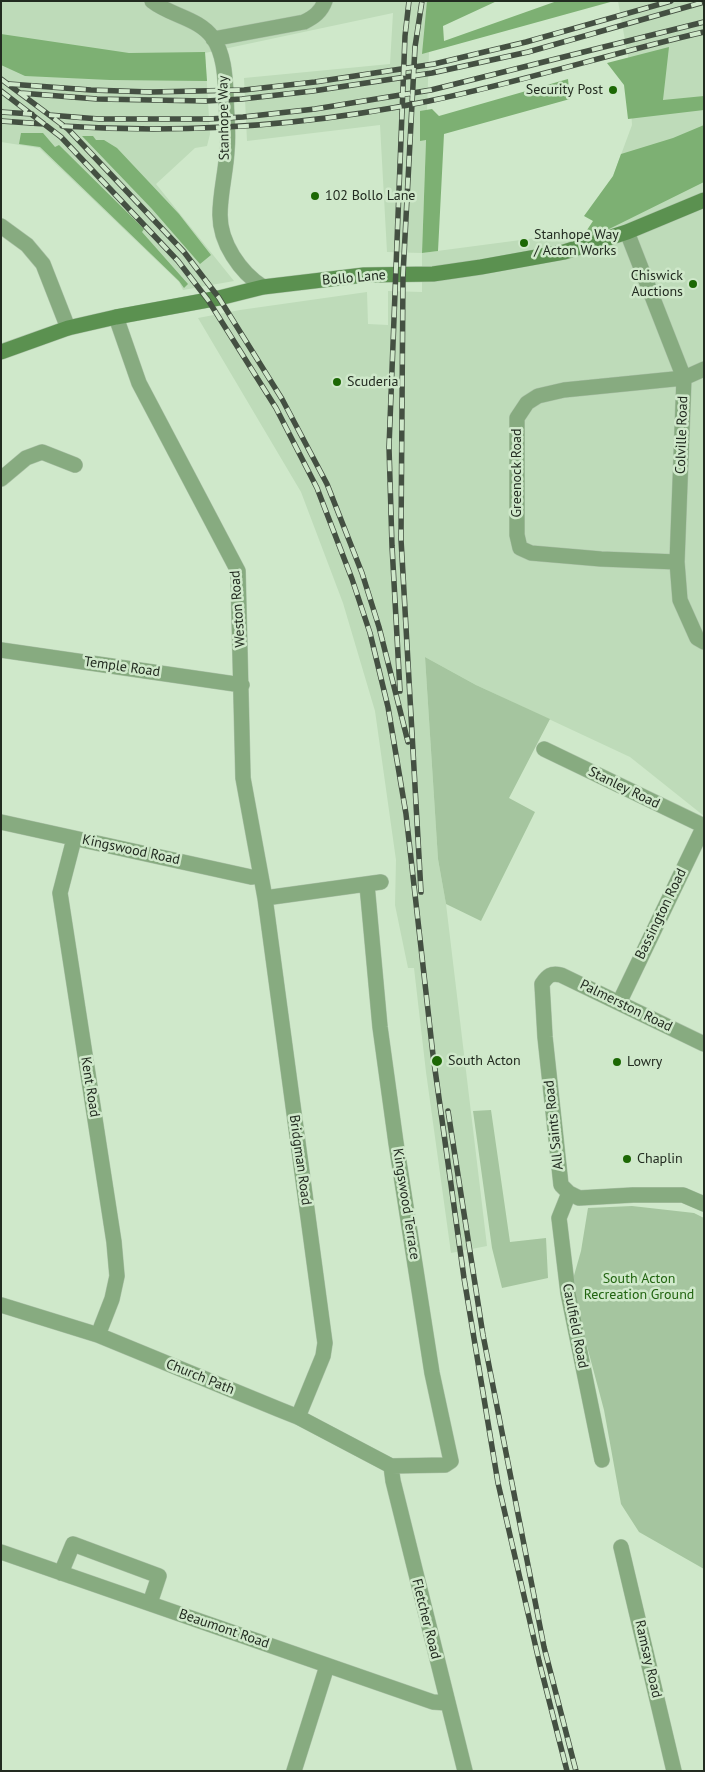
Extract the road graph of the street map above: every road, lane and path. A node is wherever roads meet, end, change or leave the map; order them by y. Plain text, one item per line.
1 (152, 1) edge
2 (326, 1) edge
3 (213, 39) junction
4 (704, 200) edge
5 (1, 226) edge
6 (627, 232) junction
7 (263, 286) junction
8 (116, 317) junction
9 (68, 328) junction
10 (1, 352) edge
11 (704, 370) edge
12 (684, 378) junction
13 (75, 465) dead end
14 (1, 479) edge
15 (677, 562) junction
16 (704, 642) edge
17 (1, 650) edge
18 (242, 685) junction
19 (544, 749) dead end
20 (1, 822) edge
21 (704, 826) edge
22 (74, 839) junction
23 (260, 876) junction
24 (266, 898) junction
25 (547, 976) joint
26 (619, 1003) junction
27 (704, 1044) edge
28 (569, 1193) junction
29 (702, 1199) edge
30 (1, 1305) edge
31 (98, 1335) junction
32 (298, 1418) junction
33 (602, 1460) dead end
34 (391, 1466) junction
35 (622, 1547) dead end
36 (1, 1552) edge
37 (62, 1573) junction
38 (150, 1603) junction
39 (327, 1666) junction
40 (447, 1703) junction
41 (294, 1771) edge
42 (464, 1771) edge
43 (674, 1771) edge

1 - 3 street, Stanhope Way
2 - 3 street
3 - 7 street, Stanhope Way
4 - 6 street, Bollo Lane
5 - 9 street
6 - 7 street, Bollo Lane
6 - 12 street, Colville Road
7 - 8 street, Bollo Lane
8 - 9 street, Bollo Lane
8 - 18 street, Weston Road
9 - 10 street, Bollo Lane
11 - 12 street
12 - 15 street, Colville Road
12 - 15 street, Greenock Road
13 - 14 street
15 - 16 street, Colville Road
17 - 18 street, Temple Road
18 - 23 street, Weston Road
19 - 21 street, Stanley Road
20 - 22 street, Kingswood Road
21 - 26 street, Bassington Road
22 - 23 street, Kingswood Road
22 - 31 street, Kent Road
23 - 24 street, Weston Road
24 - 32 street, Bridgman Road
24 - 34 street, Kingswood Terrace
25 - 26 street, Palmerston Road
25 - 28 street, All Saints Road
26 - 27 street, Palmerston Road
28 - 29 street
28 - 33 street, Caulfield Road
30 - 31 street, Church Path
31 - 32 street, Church Path
32 - 34 street, Church Path
34 - 40 street, Fletcher Road
35 - 43 street, Ramsay Road
36 - 37 street, Beaumont Road
37 - 38 street, Beaumont Road
37 - 38 street
38 - 39 street, Beaumont Road
39 - 40 street, Beaumont Road
39 - 41 street
40 - 42 street, Fletcher Road

